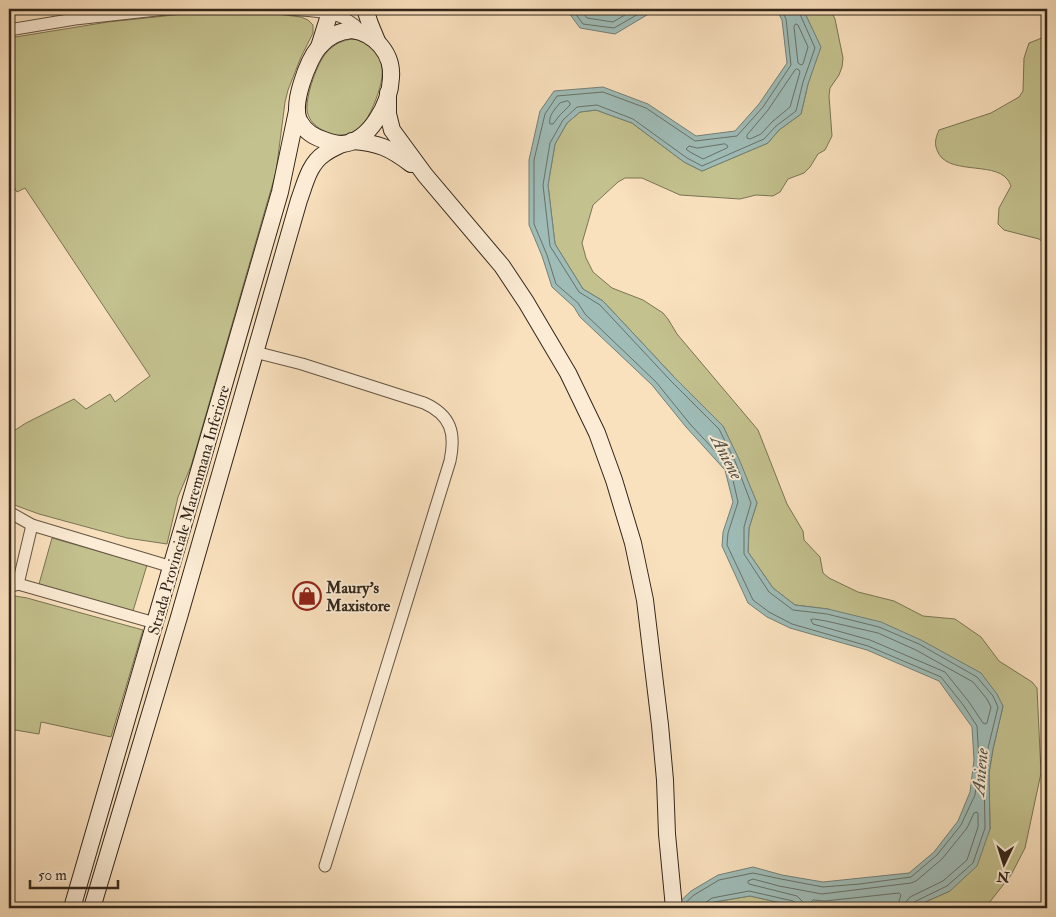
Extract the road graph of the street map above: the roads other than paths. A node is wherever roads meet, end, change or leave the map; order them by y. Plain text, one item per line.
1 (166, 9) edge
2 (288, 9) edge
3 (365, 9) edge
4 (330, 11) edge
5 (9, 30) edge
6 (361, 31) junction
7 (377, 41) junction
8 (319, 47) junction
9 (388, 93) junction
10 (297, 111) junction
11 (347, 143) junction
12 (425, 175) junction
13 (255, 352) junction
14 (9, 512) edge
15 (32, 524) junction
16 (172, 567) junction
17 (13, 585) edge
18 (155, 623) junction
19 (325, 866) dead end
20 (72, 908) edge
21 (92, 908) edge
22 (674, 908) edge

1 - 5 street
2 - 4 street
3 - 7 main road
4 - 6 street
4 - 8 main road
6 - 7 main road
6 - 8 main road
7 - 9 main road
8 - 10 main road
9 - 11 main road
9 - 12 main road
10 - 11 main road
10 - 16 main road, Strada Provinciale Maremmana Inferiore
11 - 12 main road
11 - 13 main road, Strada Provinciale Maremmana Inferiore
12 - 22 main road
13 - 19 street
13 - 21 main road, Strada Provinciale Maremmana Inferiore
14 - 15 street
15 - 16 street
15 - 17 street
16 - 18 main road, Strada Provinciale Maremmana Inferiore
17 - 18 street
18 - 20 main road, Strada Provinciale Maremmana Inferiore

